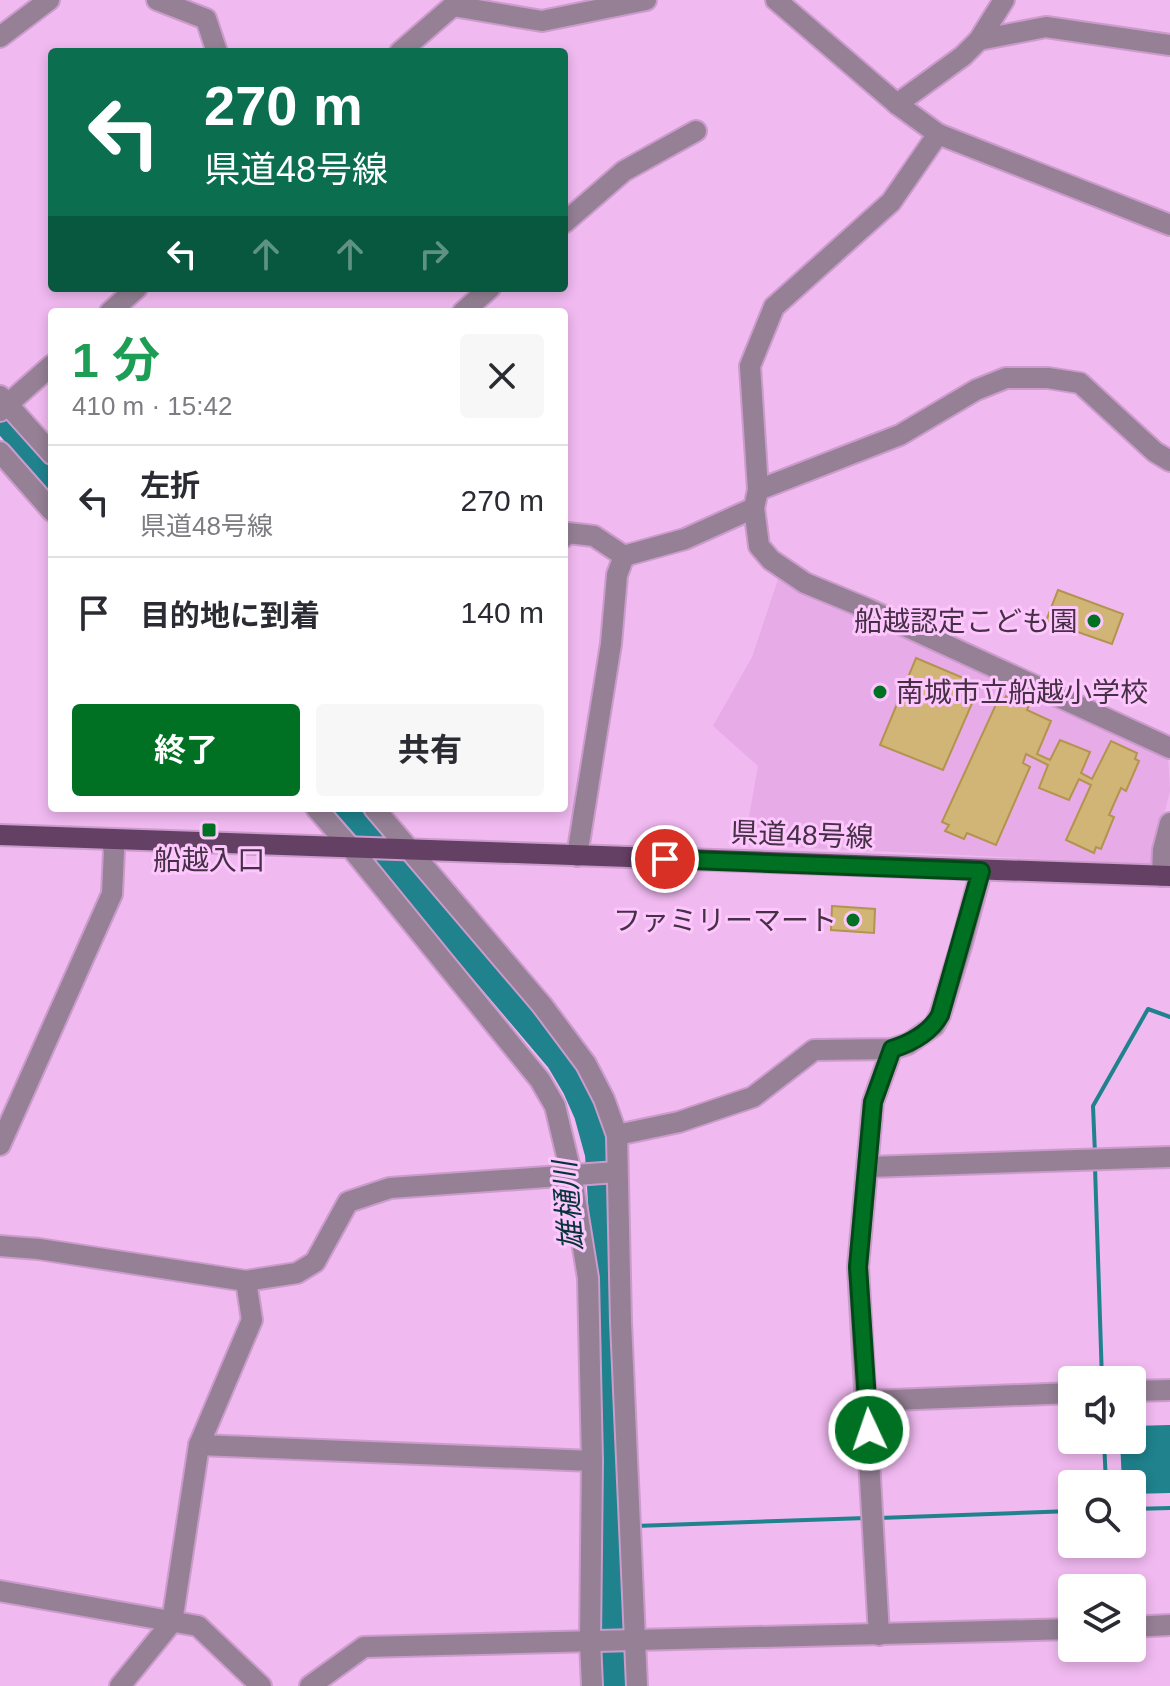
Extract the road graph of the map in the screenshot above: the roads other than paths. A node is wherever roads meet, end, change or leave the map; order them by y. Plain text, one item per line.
1 (49, 0) edge
2 (157, 0) edge
3 (646, 0) edge
4 (776, 0) edge
5 (1004, 0) edge
6 (452, 3) edge
7 (206, 9) edge
8 (0, 37) edge
9 (979, 40) junction
10 (1170, 45) edge
11 (216, 48) edge
12 (404, 48) edge
13 (897, 104) junction
14 (696, 131) dead end
15 (938, 134) junction
16 (568, 220) edge
17 (1170, 225) edge
18 (132, 292) edge
19 (486, 292) edge
20 (114, 308) edge
21 (468, 308) edge
22 (48, 368) edge
23 (2, 404) edge
24 (48, 450) edge
25 (0, 452) edge
26 (1170, 461) edge
27 (756, 499) junction
28 (48, 506) edge
29 (568, 533) edge
30 (624, 556) junction
31 (1170, 748) edge
32 (320, 812) edge
33 (377, 812) edge
34 (1170, 823) edge
35 (0, 835) edge
36 (111, 839) junction
37 (357, 848) junction
38 (406, 850) junction
39 (577, 856) junction
40 (981, 871) junction
41 (1166, 876) edge
42 (892, 1049) junction
43 (617, 1135) junction
44 (0, 1145) edge
45 (1170, 1157) edge
46 (869, 1167) junction
47 (617, 1172) junction
48 (571, 1173) junction
49 (0, 1246) edge
50 (246, 1281) junction
51 (1170, 1390) edge
52 (1146, 1391) edge
53 (1058, 1394) edge
54 (867, 1401) junction
55 (199, 1445) junction
56 (592, 1461) junction
57 (0, 1591) edge
58 (172, 1622) junction
59 (1170, 1625) edge
60 (1146, 1626) edge
61 (1058, 1629) edge
62 (879, 1635) junction
63 (590, 1641) junction
64 (636, 1641) junction
65 (120, 1686) edge
66 (261, 1686) edge
67 (310, 1686) edge
68 (592, 1686) edge
69 (637, 1686) edge

1 - 8 street
2 - 7 street
3 - 6 street
4 - 13 street
5 - 9 street
6 - 12 street
7 - 11 street
9 - 10 street
9 - 13 street
13 - 15 street
14 - 16 street
15 - 17 street
15 - 27 street
18 - 20 street
19 - 21 street
22 - 23 street
23 - 24 street
25 - 28 street
26 - 27 street
27 - 30 street
27 - 31 street
29 - 30 street
30 - 39 street
32 - 37 street
33 - 38 street
34 - 41 street
35 - 36 main road, 県道48号線
36 - 37 main road, 県道48号線
36 - 44 street
37 - 38 main road, 県道48号線
37 - 48 street
38 - 39 main road, 県道48号線
38 - 43 street
39 - 40 main road, 県道48号線
40 - 41 main road, 県道48号線
40 - 42 street
42 - 43 street
42 - 46 street
43 - 47 street
45 - 46 street
46 - 54 street
47 - 48 street
47 - 64 street
48 - 50 street
48 - 56 street
49 - 50 street
50 - 55 street
51 - 52 street
53 - 54 street
54 - 62 street
55 - 56 street
55 - 58 street
56 - 63 street
57 - 58 street
58 - 65 street
58 - 66 street
59 - 60 street
61 - 62 street
62 - 64 street
63 - 64 street
63 - 67 street
63 - 68 street
64 - 69 street

